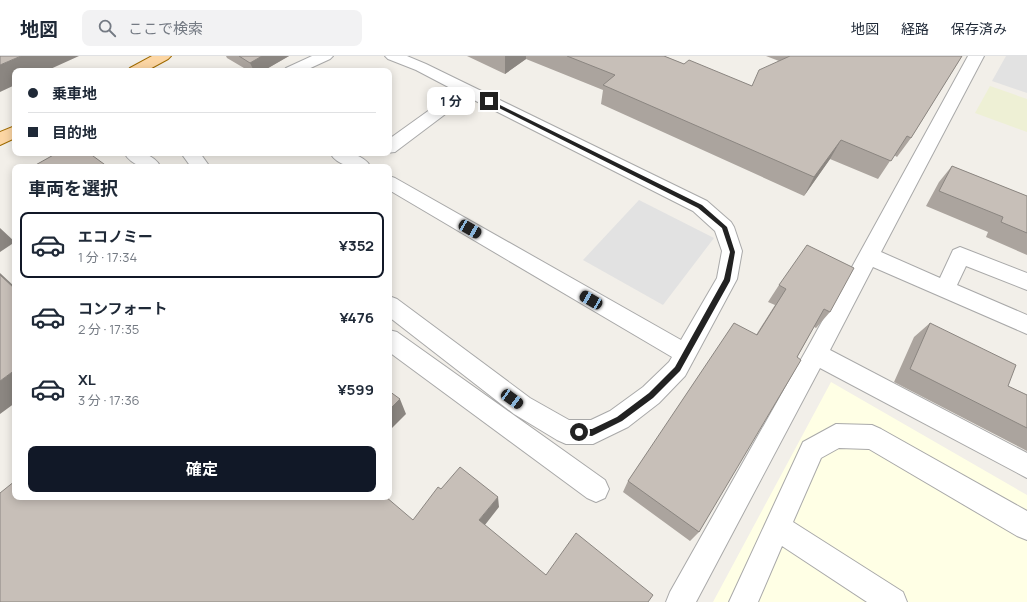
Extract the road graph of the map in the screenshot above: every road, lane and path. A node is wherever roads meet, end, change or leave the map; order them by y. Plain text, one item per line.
1 (163, 56) edge
2 (325, 56) edge
3 (393, 56) edge
4 (976, 56) edge
5 (140, 68) edge
6 (298, 68) edge
7 (467, 90) junction
8 (12, 133) edge
9 (0, 139) edge
10 (392, 146) edge
11 (137, 156) edge
12 (192, 156) edge
13 (344, 156) edge
14 (378, 156) edge
15 (148, 164) edge
16 (199, 164) edge
17 (358, 164) edge
18 (367, 164) edge
19 (392, 184) edge
20 (869, 256) junction
21 (1027, 282) edge
22 (945, 289) junction
23 (392, 307) edge
24 (1027, 325) edge
25 (392, 341) edge
26 (686, 354) junction
27 (816, 354) junction
28 (1027, 466) edge
29 (596, 489) dead end
30 (1027, 526) edge
31 (777, 527) junction
32 (751, 599) edge
33 (680, 602) edge
34 (893, 602) edge

1 - 5 main road
2 - 6 street
3 - 7 street
4 - 20 street
7 - 10 street
7 - 26 street
8 - 9 main road
11 - 15 street
12 - 16 street
13 - 17 street
14 - 18 street
19 - 26 street
20 - 22 street
20 - 27 street
21 - 22 street
22 - 24 street
23 - 26 street
25 - 29 street
27 - 28 street
27 - 33 street
30 - 31 street
31 - 32 street
31 - 34 street

